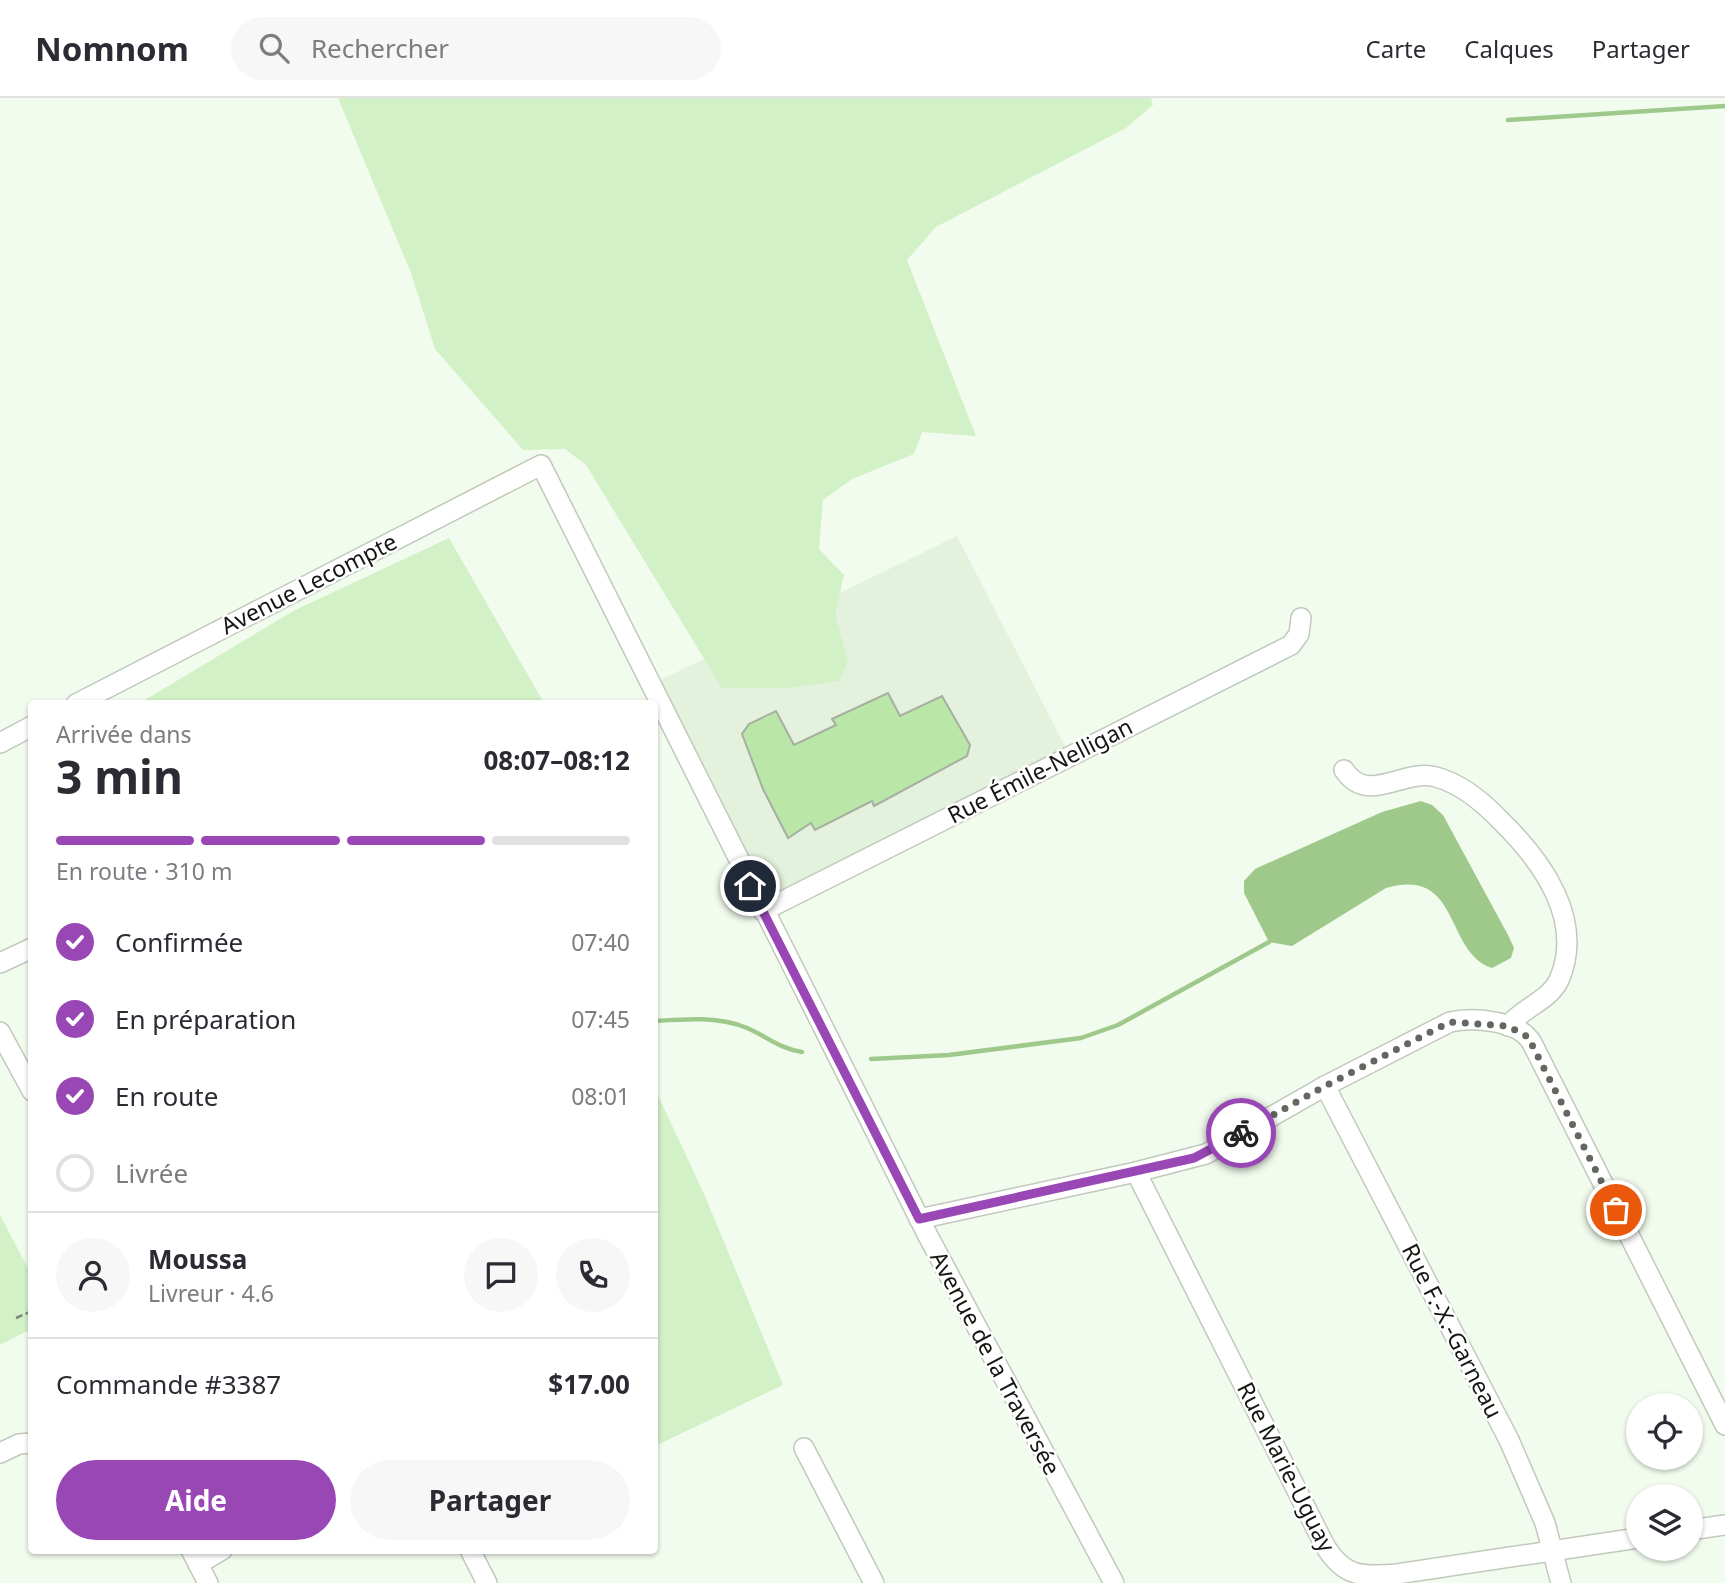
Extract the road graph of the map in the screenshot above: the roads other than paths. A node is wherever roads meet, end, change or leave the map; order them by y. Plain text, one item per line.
1 (541, 465) joint
2 (1301, 618) dead end
3 (84, 700) edge
4 (657, 700) edge
5 (658, 701) edge
6 (28, 728) edge
7 (0, 743) edge
8 (1344, 770) dead end
9 (762, 911) junction
10 (28, 950) edge
11 (0, 963) edge
12 (1508, 1026) junction
13 (0, 1032) edge
14 (28, 1084) edge
15 (1325, 1086) junction
16 (1136, 1172) junction
17 (919, 1219) junction
18 (1725, 1425) edge
19 (28, 1443) edge
20 (804, 1448) dead end
21 (0, 1453) edge
22 (1725, 1525) edge
23 (1703, 1528) edge
24 (1626, 1540) edge
25 (1554, 1551) junction
26 (472, 1554) edge
27 (194, 1557) edge
28 (208, 1583) edge
29 (487, 1583) edge
30 (874, 1583) edge
31 (1114, 1583) edge
32 (1562, 1583) edge

1 - 3 street, Avenue Lecompte
1 - 4 street, Avenue de la Traversée
2 - 9 street, Rue Émile-Nelligan
5 - 9 street, Avenue de la Traversée
6 - 7 street
8 - 12 street
9 - 17 street, Avenue de la Traversée
10 - 11 street
12 - 15 street
12 - 18 street
13 - 14 street
15 - 16 street
15 - 25 street, Rue F.-X.-Garneau
16 - 17 street
16 - 25 street, Rue Marie-Uguay
17 - 31 street, Avenue de la Traversée
19 - 21 street
20 - 30 street
22 - 23 street
24 - 25 street, Rue Marie-Uguay
25 - 32 street, Rue F.-X.-Garneau
26 - 29 street
27 - 28 street

